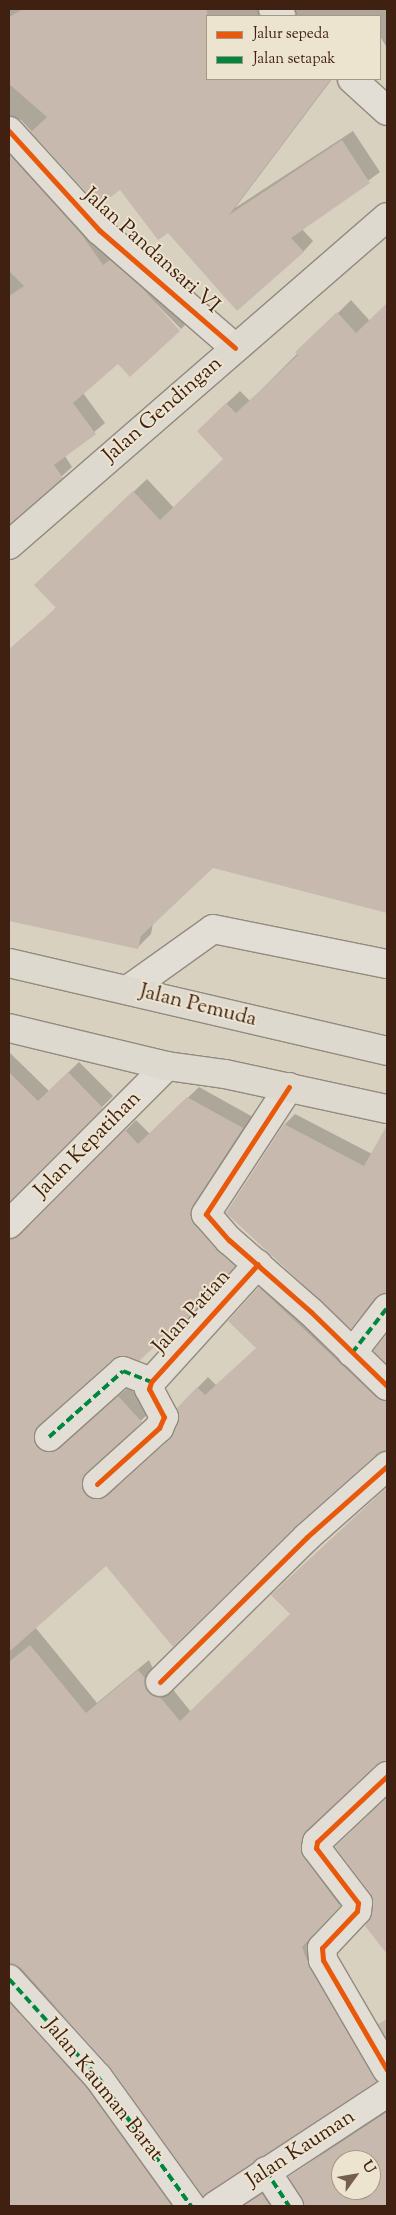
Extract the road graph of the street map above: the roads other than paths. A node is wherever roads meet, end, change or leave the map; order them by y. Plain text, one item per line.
1 (353, 80) edge
2 (387, 111) edge
3 (9, 131) edge
4 (387, 217) edge
5 (235, 348) junction
6 (9, 545) edge
7 (9, 964) edge
8 (387, 964) edge
9 (129, 989) junction
10 (9, 1028) edge
11 (387, 1051) edge
12 (167, 1066) junction
13 (289, 1087) junction
14 (387, 1109) edge
15 (9, 1224) edge
16 (258, 1264) junction
17 (387, 1308) edge
18 (352, 1353) junction
19 (151, 1382) junction
20 (387, 1386) edge
21 (49, 1437) dead end
22 (387, 1466) edge
23 (97, 1484) dead end
24 (160, 1682) dead end
25 (387, 1776) edge
26 (9, 1980) edge
27 (387, 2070) edge
28 (387, 2093) edge
29 (266, 2171) junction
30 (191, 2206) edge
31 (215, 2206) edge
32 (289, 2206) edge

1 - 2 street
3 - 5 street, Jalan Pandansari VI
4 - 5 main road, Jalan Gendingan
5 - 6 main road, Jalan Gendingan
7 - 9 main road, Jalan Pemuda
8 - 9 street
9 - 11 main road, Jalan Pemuda
10 - 12 main road
12 - 13 main road
12 - 15 street, Jalan Kepatihan
13 - 14 main road
13 - 16 street, Jalan Patian
16 - 18 street
16 - 19 street, Jalan Patian
17 - 18 street
18 - 20 street
19 - 21 street
19 - 23 street, Jalan Patian
22 - 24 street
25 - 27 street
26 - 30 street, Jalan Kauman Barat
28 - 29 street, Jalan Kauman
29 - 31 street, Jalan Kauman
29 - 32 street

